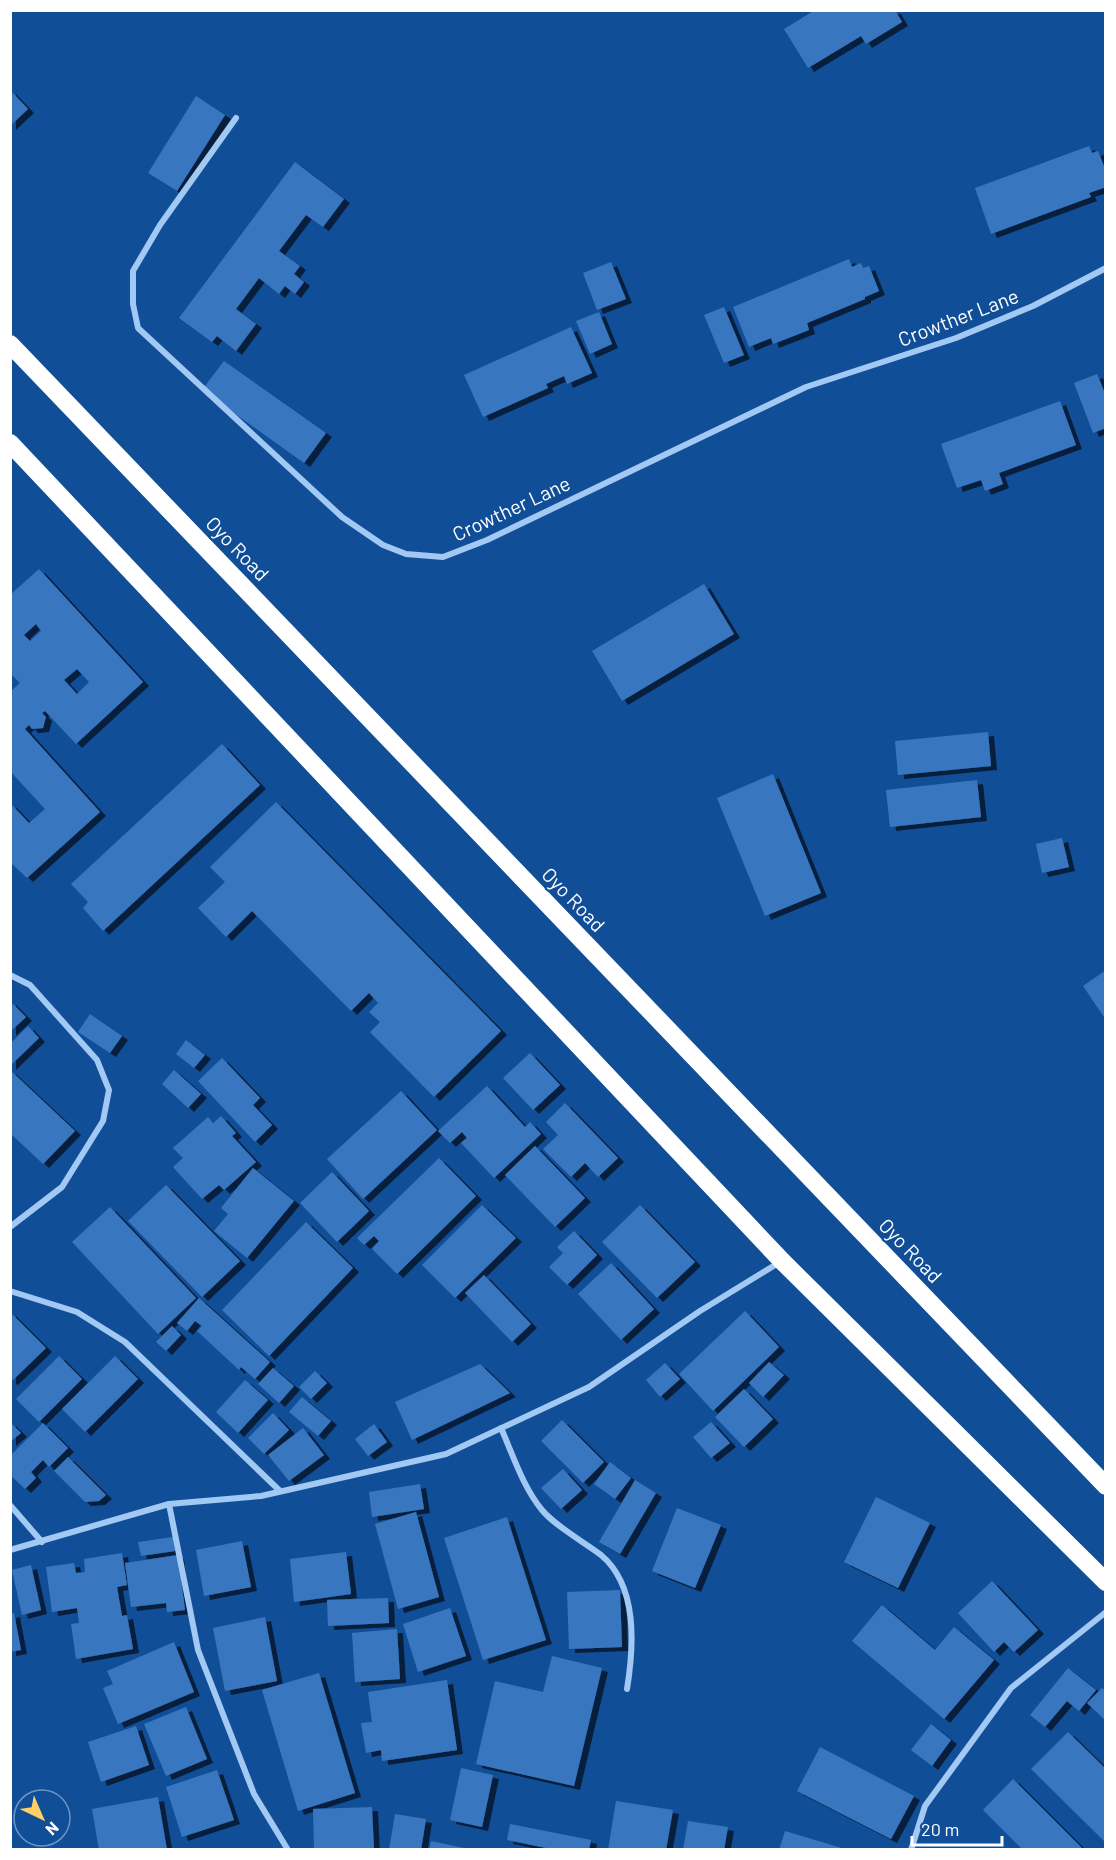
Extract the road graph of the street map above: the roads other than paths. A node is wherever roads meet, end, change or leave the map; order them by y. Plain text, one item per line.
1 (236, 118) dead end
2 (1106, 268) edge
3 (10, 344) edge
4 (10, 443) edge
5 (10, 975) edge
6 (10, 1227) edge
7 (782, 1261) junction
8 (10, 1291) edge
9 (501, 1428) junction
10 (1106, 1486) edge
11 (280, 1491) junction
12 (169, 1503) junction
13 (10, 1505) edge
14 (42, 1542) junction
15 (10, 1550) edge
16 (1106, 1582) edge
17 (1106, 1612) edge
18 (627, 1689) dead end
19 (288, 1850) edge
20 (911, 1850) edge

1 - 2 street, Crowther Lane
3 - 10 highway, Oyo Road
4 - 7 highway
5 - 6 street
7 - 9 street
7 - 16 highway
8 - 11 street
9 - 11 street
9 - 18 street
11 - 12 street
12 - 14 street
12 - 19 street
13 - 14 street
14 - 15 street
17 - 20 street

